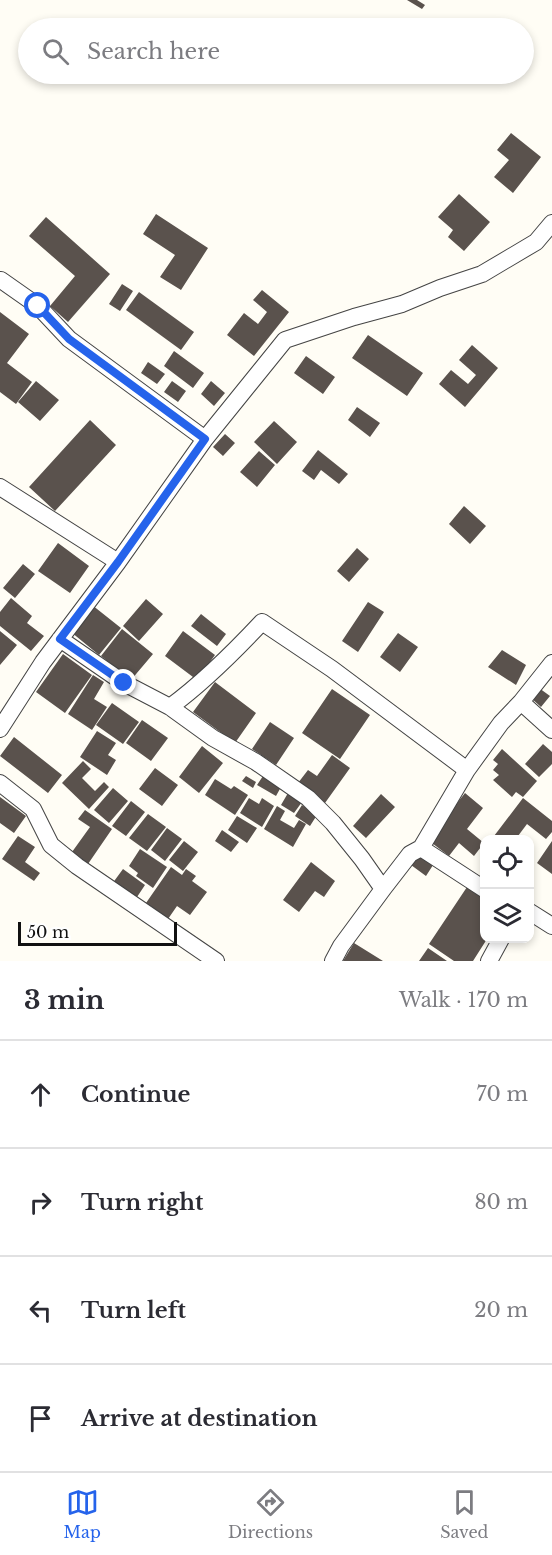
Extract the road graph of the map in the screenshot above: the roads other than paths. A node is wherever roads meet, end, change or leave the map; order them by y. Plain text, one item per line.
1 (552, 223) edge
2 (0, 281) edge
3 (205, 439) junction
4 (0, 487) edge
5 (118, 562) junction
6 (60, 639) junction
7 (552, 663) edge
8 (521, 702) junction
9 (170, 707) junction
10 (0, 729) edge
11 (552, 730) edge
12 (467, 770) junction
13 (0, 783) edge
14 (421, 848) junction
15 (480, 886) edge
16 (383, 889) junction
17 (534, 915) edge
18 (552, 926) edge
19 (499, 943) edge
20 (216, 961) edge
21 (333, 961) edge
22 (489, 961) edge

1 - 3 street
2 - 3 street
3 - 5 street
4 - 5 street
5 - 6 street
6 - 9 street
6 - 10 street
7 - 8 street
8 - 11 street
8 - 12 street
9 - 12 street
9 - 16 street
12 - 14 street
13 - 20 street
14 - 15 street
14 - 16 street
16 - 21 street
17 - 18 street
19 - 22 street

